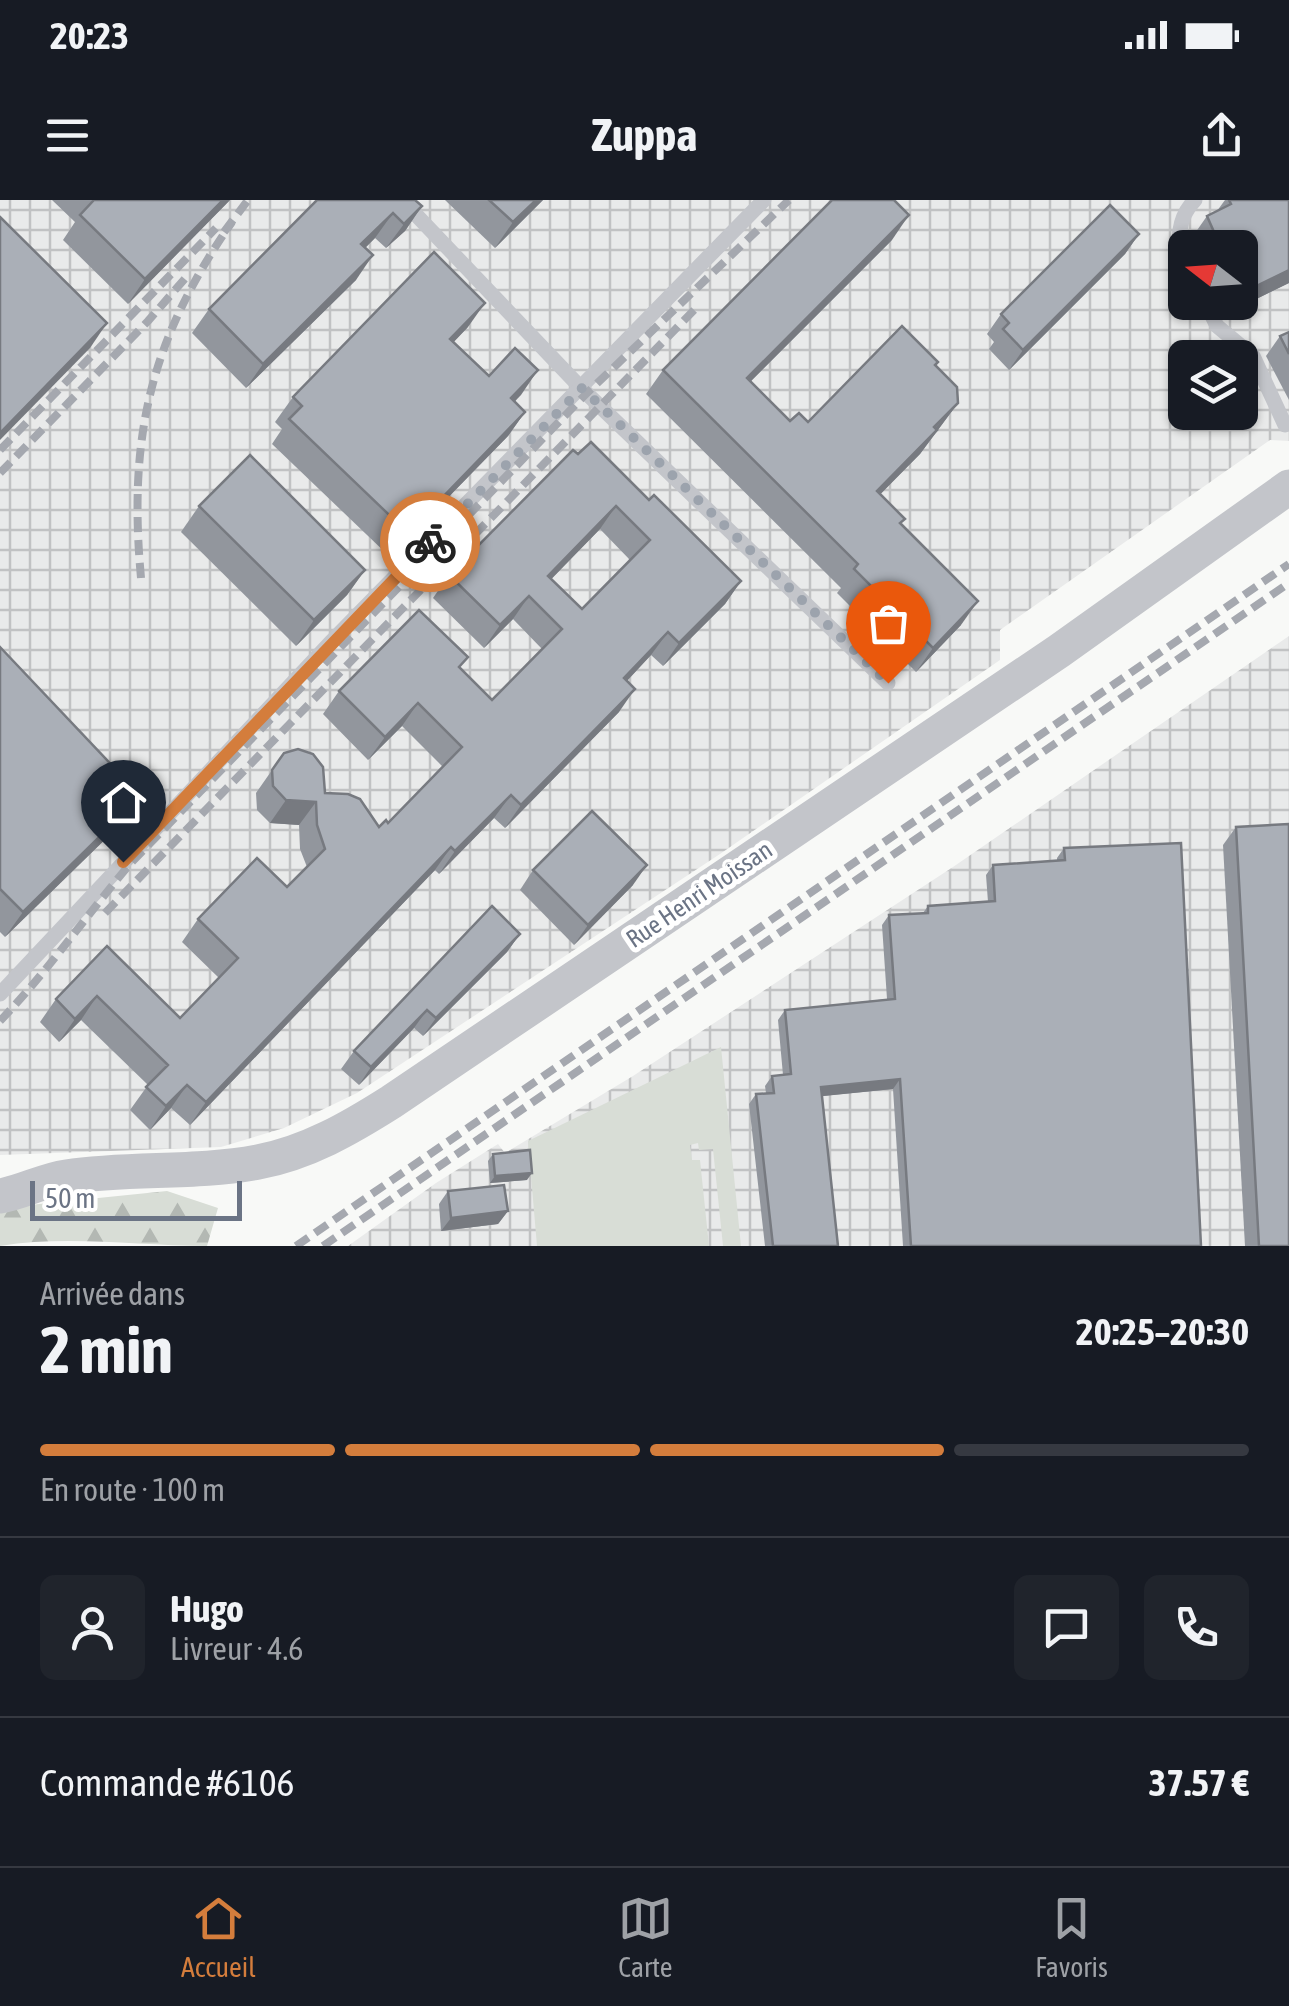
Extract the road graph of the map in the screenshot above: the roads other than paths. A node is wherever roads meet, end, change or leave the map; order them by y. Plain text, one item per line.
1 (402, 200) edge
2 (764, 200) edge
3 (1195, 200) edge
4 (1179, 230) edge
5 (1214, 320) edge
6 (582, 388) junction
7 (1285, 425) dead end
8 (1289, 488) edge
9 (888, 683) dead end
10 (0, 994) edge
11 (0, 1172) edge
12 (61, 1178) junction
13 (0, 1196) edge

1 - 6 lane
2 - 6 lane
3 - 4 lane
5 - 7 lane
6 - 9 lane
6 - 10 lane
8 - 12 street, Rue Henri Moissan
11 - 12 street, Rue Henri Moissan
12 - 13 street, Rue Henri Moissan

